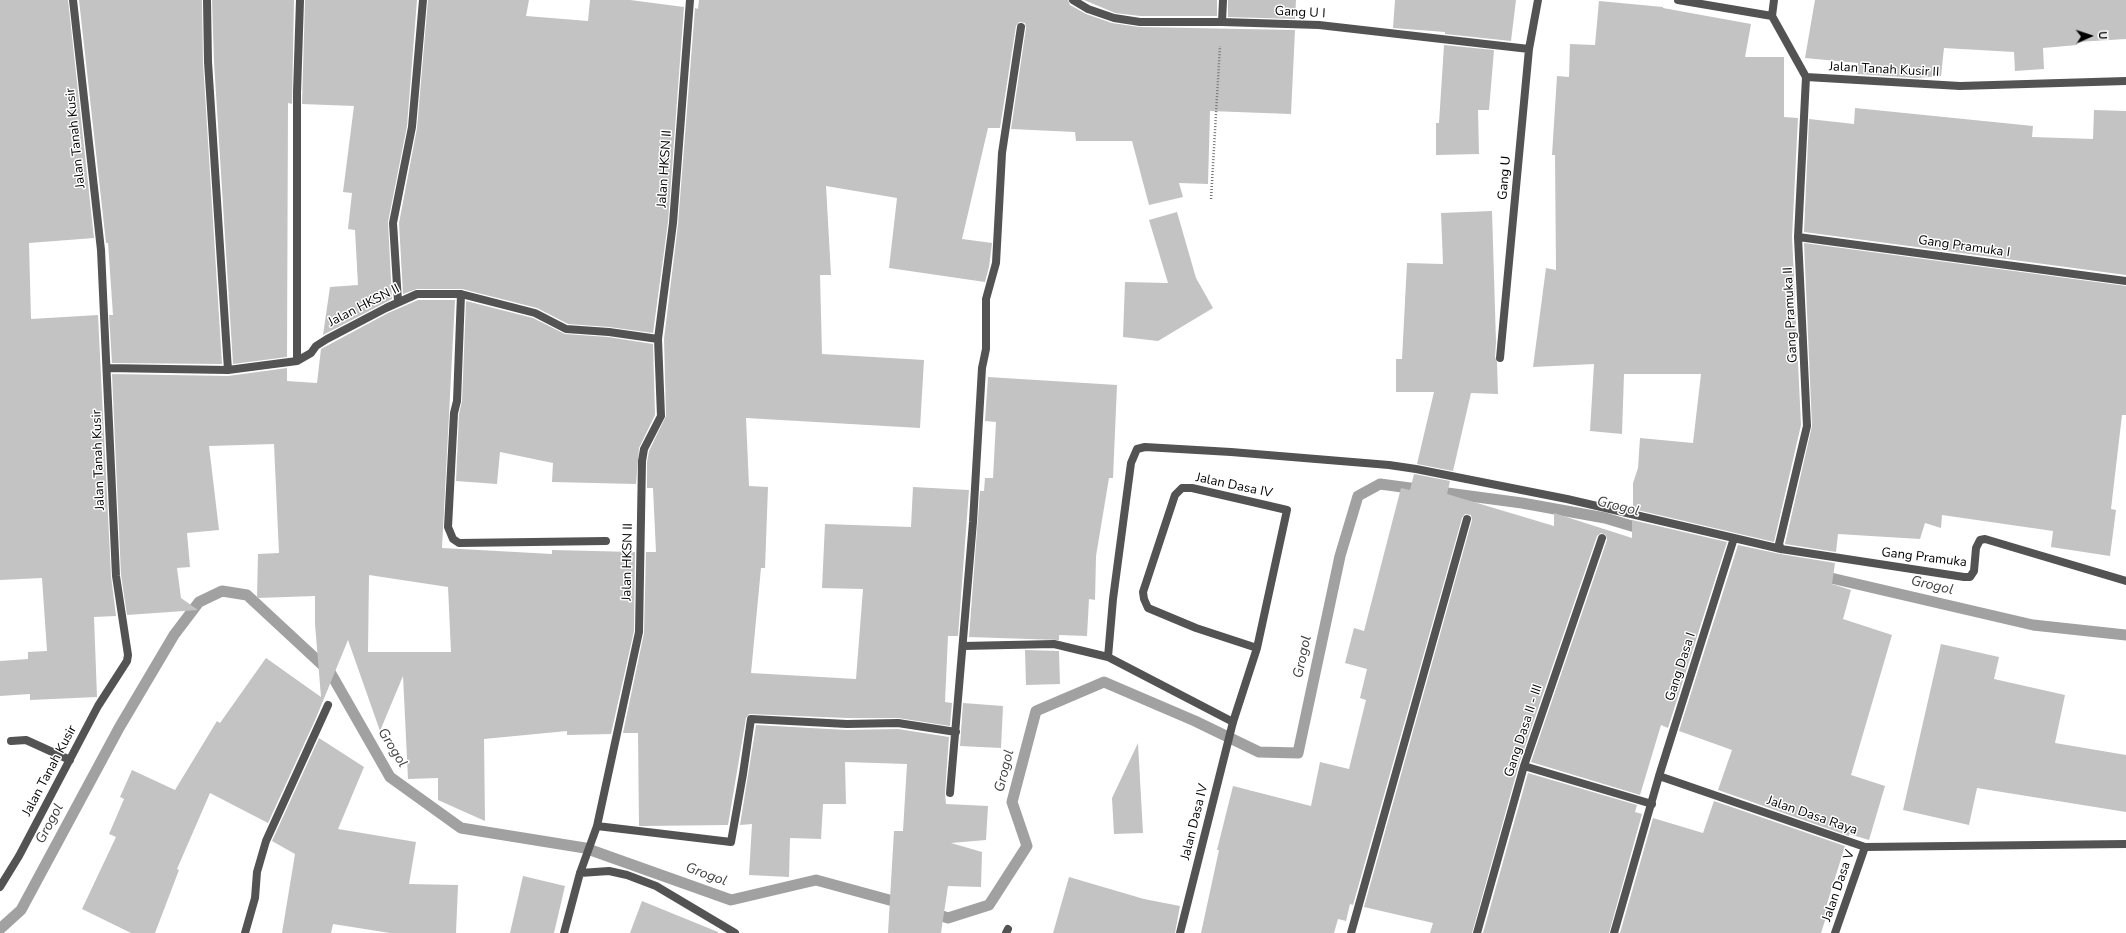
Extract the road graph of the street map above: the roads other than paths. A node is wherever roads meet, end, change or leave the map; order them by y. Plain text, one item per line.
1 (73, 0) edge
2 (207, 0) edge
3 (300, 0) edge
4 (423, 0) edge
5 (690, 0) edge
6 (1074, 0) edge
7 (1223, 0) edge
8 (1538, 0) edge
9 (1678, 0) edge
10 (1774, 0) edge
11 (1772, 16) junction
12 (1222, 22) junction
13 (1021, 27) dead end
14 (1529, 49) junction
15 (1806, 77) junction
16 (2126, 81) edge
17 (1798, 237) junction
18 (2126, 281) edge
19 (461, 294) junction
20 (398, 302) junction
21 (658, 339) junction
22 (1500, 358) dead end
23 (297, 361) junction
24 (107, 368) junction
25 (228, 370) junction
26 (1467, 519) dead end
27 (1602, 538) dead end
28 (1734, 538) junction
29 (606, 541) dead end
30 (1781, 549) junction
31 (2126, 581) edge
32 (963, 646) junction
33 (1257, 648) junction
34 (1108, 656) junction
35 (328, 705) dead end
36 (1232, 725) junction
37 (956, 732) junction
38 (11, 741) dead end
39 (70, 760) junction
40 (1524, 766) junction
41 (1659, 776) junction
42 (950, 793) dead end
43 (1652, 804) junction
44 (597, 826) junction
45 (2126, 844) edge
46 (1865, 847) junction
47 (580, 873) junction
48 (0, 886) edge
49 (246, 933) edge
50 (564, 933) edge
51 (735, 933) edge
52 (1180, 933) edge
53 (1351, 933) edge
54 (1477, 933) edge
55 (1614, 933) edge
56 (1835, 933) edge

1 - 24 street, Jalan Tanah Kusir
2 - 25 street
3 - 23 street
4 - 20 street
5 - 21 street, Jalan HKSN II
6 - 12 street, Gang U I
7 - 12 street
8 - 14 street, Gang U
9 - 11 street
10 - 11 street
11 - 15 street
12 - 14 street, Gang U I
13 - 32 street
14 - 22 street, Gang U
15 - 16 street, Jalan Tanah Kusir II
15 - 17 street, Gang Pramuka II
17 - 18 street, Gang Pramuka I
17 - 30 street, Gang Pramuka II
19 - 20 street, Jalan HKSN II
19 - 21 street, Jalan HKSN II
19 - 29 street
20 - 23 street, Jalan HKSN II
21 - 44 street, Jalan HKSN II
23 - 25 street, Jalan HKSN II
24 - 25 street, Jalan HKSN II
24 - 39 street, Jalan Tanah Kusir
26 - 53 street
27 - 40 street, Gang Dasa II - III
28 - 30 street
28 - 34 street
28 - 41 street, Gang Dasa I
30 - 31 street, Gang Pramuka
32 - 34 street
32 - 37 street
33 - 33 street, Jalan Dasa IV
33 - 36 street, Jalan Dasa IV
34 - 36 street
35 - 49 street
36 - 52 street, Jalan Dasa IV
37 - 42 street
37 - 44 street
38 - 39 street
39 - 48 street, Jalan Tanah Kusir
40 - 43 street
40 - 54 street, Gang Dasa II - III
41 - 43 street
41 - 46 street, Jalan Dasa Raya
43 - 55 street
44 - 47 street, Jalan HKSN II
45 - 46 street, Jalan Dasa Raya
46 - 56 street, Jalan Dasa V
47 - 50 street, Jalan HKSN II
47 - 51 street

